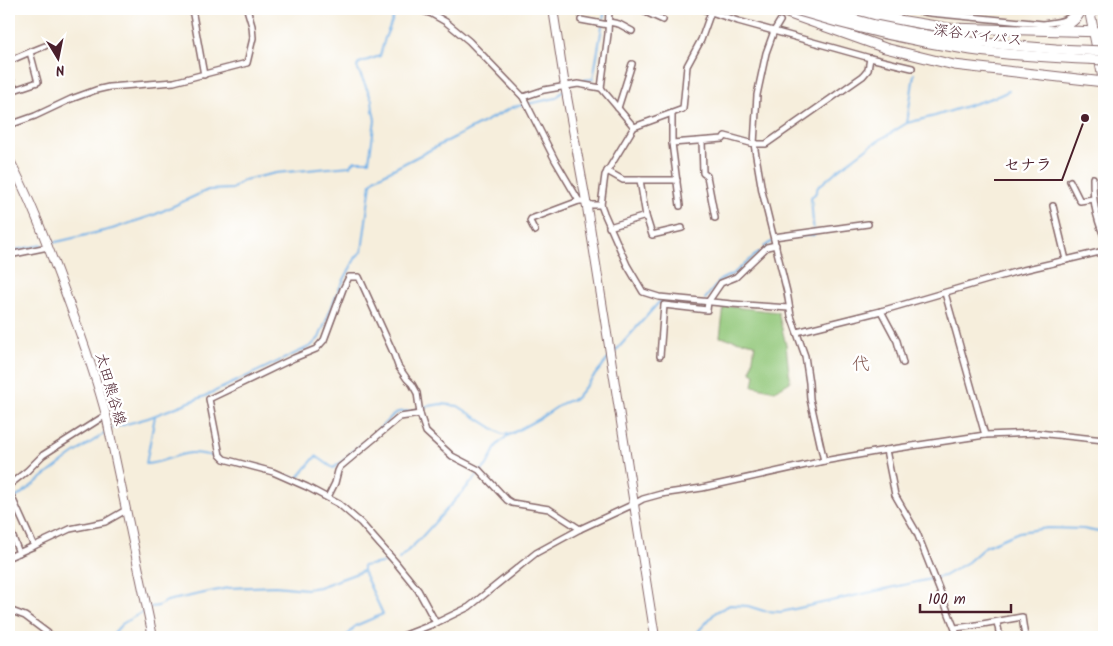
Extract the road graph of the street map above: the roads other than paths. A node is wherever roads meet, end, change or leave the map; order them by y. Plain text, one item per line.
1 (192, 9) edge
2 (247, 9) edge
3 (370, 9) edge
4 (386, 9) edge
5 (416, 9) edge
6 (552, 9) edge
7 (609, 9) edge
8 (639, 9) edge
9 (702, 9) edge
10 (776, 9) edge
11 (792, 9) edge
12 (817, 9) edge
13 (832, 9) edge
14 (906, 9) edge
15 (1076, 9) edge
16 (1082, 9) edge
17 (1089, 9) edge
18 (711, 12) junction
19 (582, 20) dead end
20 (663, 20) dead end
21 (780, 21) dead end
22 (609, 24) junction
23 (632, 31) dead end
24 (774, 31) junction
25 (1054, 31) junction
26 (1094, 32) junction
27 (1104, 32) edge
28 (45, 46) dead end
29 (1104, 51) edge
30 (30, 52) junction
31 (870, 58) junction
32 (1104, 60) edge
33 (9, 61) edge
34 (632, 64) dead end
35 (912, 68) dead end
36 (9, 72) edge
37 (204, 74) junction
38 (1104, 82) edge
39 (568, 86) junction
40 (601, 88) junction
41 (524, 99) junction
42 (618, 108) junction
43 (672, 114) junction
44 (9, 122) edge
45 (634, 127) junction
46 (702, 141) junction
47 (672, 143) junction
48 (754, 144) junction
49 (9, 159) edge
50 (607, 171) junction
51 (1093, 178) dead end
52 (640, 180) junction
53 (677, 180) junction
54 (1070, 181) dead end
55 (1093, 199) junction
56 (582, 201) junction
57 (601, 206) junction
58 (680, 206) dead end
59 (1054, 206) dead end
60 (646, 216) junction
61 (714, 218) dead end
62 (868, 224) dead end
63 (609, 227) junction
64 (682, 228) dead end
65 (535, 232) dead end
66 (1104, 236) edge
67 (774, 238) junction
68 (776, 245) junction
69 (48, 247) junction
70 (1104, 251) edge
71 (9, 255) edge
72 (1066, 260) junction
73 (945, 293) junction
74 (708, 302) junction
75 (790, 308) junction
76 (881, 311) junction
77 (797, 332) junction
78 (660, 356) dead end
79 (903, 363) dead end
80 (420, 413) junction
81 (106, 415) junction
82 (985, 435) junction
83 (1104, 440) edge
84 (886, 450) junction
85 (824, 461) junction
86 (9, 485) edge
87 (10, 493) edge
88 (328, 497) junction
89 (634, 504) junction
90 (126, 510) junction
91 (9, 527) edge
92 (580, 530) junction
93 (34, 546) junction
94 (19, 553) junction
95 (9, 556) edge
96 (9, 610) edge
97 (997, 622) junction
98 (436, 623) junction
99 (955, 628) junction
100 (53, 637) edge
101 (153, 637) edge
102 (400, 637) edge
103 (655, 637) edge
104 (958, 637) edge
105 (1000, 637) edge
106 (1025, 637) edge

1 - 37 street
2 - 37 street
3 - 4 street
5 - 41 street
6 - 39 street
7 - 22 street
8 - 20 street
9 - 18 street
10 - 38 highway
11 - 32 highway, 深谷バイパス, bridge
12 - 29 highway, 深谷バイパス, bridge
13 - 25 highway
14 - 15 street
16 - 25 highway
17 - 26 highway
18 - 24 street
18 - 43 street
19 - 22 street
21 - 24 street
22 - 23 street
22 - 40 street
24 - 31 street
24 - 48 street
25 - 26 highway
26 - 27 highway
26 - 38 highway
28 - 30 street
30 - 33 street
30 - 36 street
31 - 35 street
31 - 48 street
34 - 42 street
37 - 44 street
39 - 40 street
39 - 41 street
39 - 56 street
40 - 42 street
41 - 56 street
42 - 45 street
43 - 45 street
43 - 47 street
45 - 50 street
46 - 47 street
46 - 48 street
46 - 61 street
47 - 53 street
48 - 67 street
49 - 69 street, 太田熊谷線
50 - 52 street
50 - 57 street
51 - 55 street
52 - 53 street
52 - 60 street
53 - 58 street
54 - 55 street
55 - 66 street
56 - 57 street
56 - 65 street
56 - 89 street
57 - 63 street
59 - 72 street
60 - 63 street
60 - 64 street
62 - 67 street
63 - 74 street
67 - 68 street
68 - 74 street
68 - 75 street
69 - 71 street
69 - 81 street, 太田熊谷線
70 - 72 street
72 - 73 street
73 - 76 street
73 - 82 street
74 - 75 street
74 - 78 street
75 - 77 street
76 - 77 street
76 - 79 street
77 - 85 street
80 - 88 street
80 - 88 street
80 - 92 street
81 - 86 street
81 - 90 street, 太田熊谷線
82 - 83 street
82 - 84 street
84 - 85 street
84 - 99 street
85 - 89 street
87 - 93 street
88 - 98 street
89 - 92 street
89 - 103 street
90 - 93 street
90 - 101 street, 太田熊谷線
91 - 94 street
92 - 98 street
93 - 94 street
94 - 95 street
96 - 100 street
97 - 99 street
97 - 105 street
97 - 106 street
98 - 102 street
99 - 104 street

